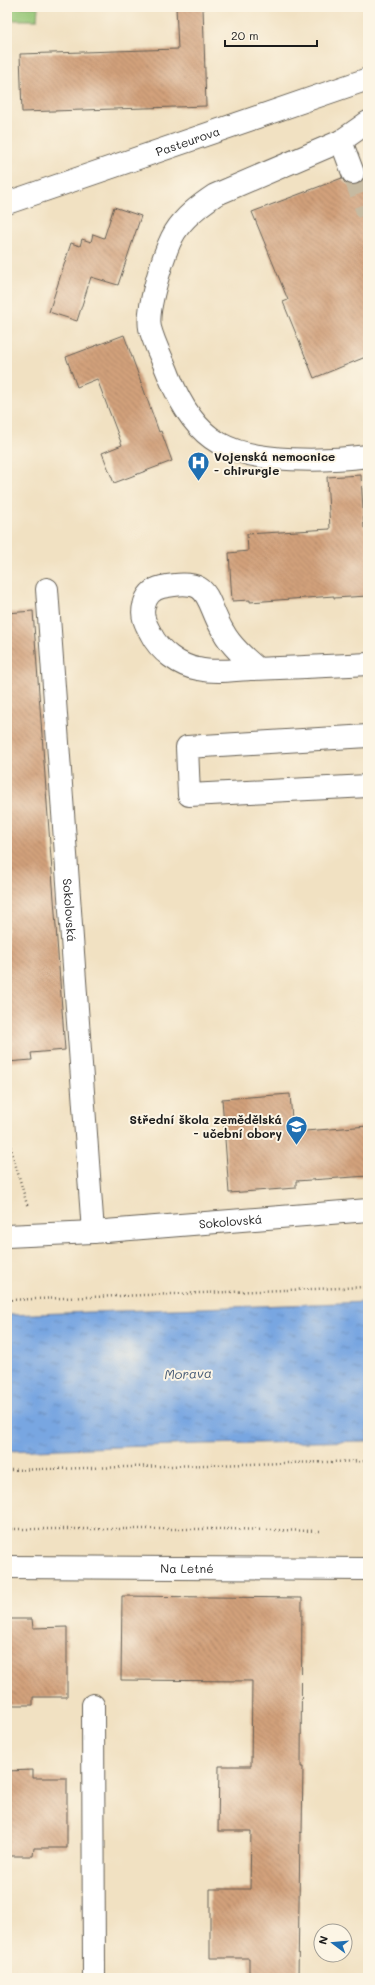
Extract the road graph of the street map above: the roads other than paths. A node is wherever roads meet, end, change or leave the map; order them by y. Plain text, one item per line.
1 (368, 79) edge
2 (368, 122) edge
3 (341, 142) junction
4 (353, 174) tunnel mouth
5 (7, 203) edge
6 (368, 456) edge
7 (47, 589) dead end
8 (368, 664) edge
9 (258, 669) junction
10 (368, 736) edge
11 (368, 786) edge
12 (368, 1210) edge
13 (93, 1232) junction
14 (7, 1236) edge
15 (7, 1567) edge
16 (368, 1569) edge
17 (93, 1705) dead end
18 (94, 1978) edge

1 - 5 street, Pasteurova
2 - 3 street
3 - 4 street
3 - 6 street
7 - 13 street, Sokolovská
8 - 9 street
9 - 9 street
10 - 11 street
12 - 13 street, Sokolovská
13 - 14 street, Sokolovská
15 - 16 street, Na Letné
17 - 18 street

